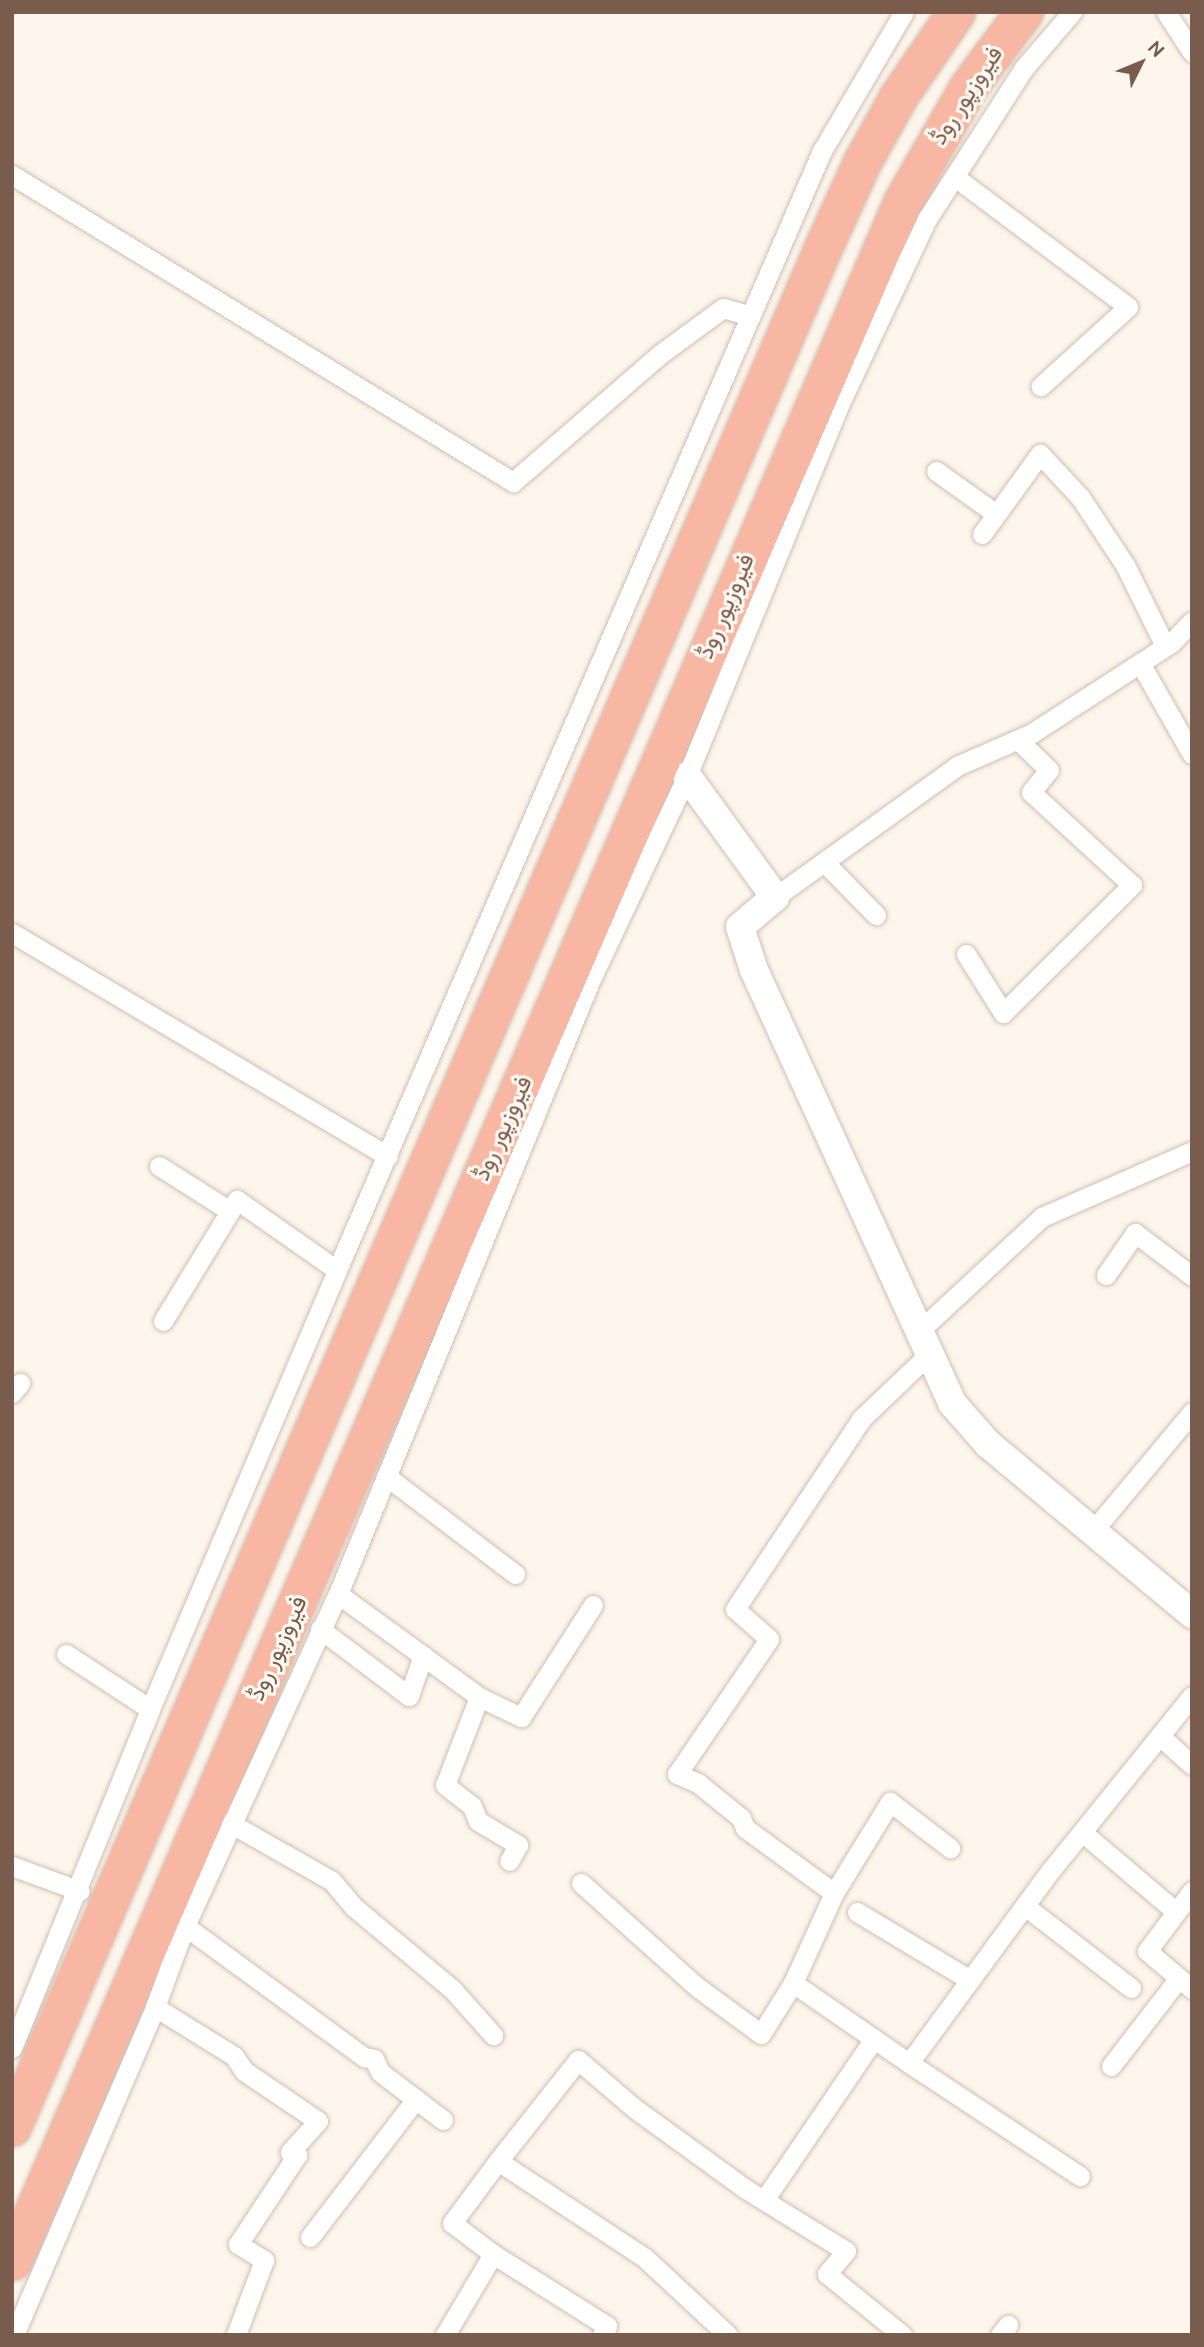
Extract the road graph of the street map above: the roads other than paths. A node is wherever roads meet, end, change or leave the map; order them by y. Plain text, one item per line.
1 (904, 12) edge
2 (956, 12) edge
3 (1024, 12) edge
4 (1072, 12) edge
5 (1166, 12) edge
6 (1192, 52) edge
7 (12, 175) edge
8 (955, 177) junction
9 (751, 316) junction
10 (1041, 386) dead end
11 (936, 471) dead end
12 (786, 497) junction
13 (996, 514) junction
14 (982, 534) dead end
15 (1192, 621) edge
16 (1165, 646) junction
17 (1140, 663) junction
18 (1018, 740) junction
19 (1192, 754) edge
20 (687, 776) junction
21 (825, 863) junction
22 (775, 897) junction
23 (876, 915) dead end
24 (12, 933) edge
25 (966, 954) dead end
26 (1192, 1151) edge
27 (388, 1156) junction
28 (159, 1166) dead end
29 (230, 1212) junction
30 (337, 1270) junction
31 (1106, 1275) dead end
32 (1192, 1276) edge
33 (163, 1321) dead end
34 (923, 1344) junction
35 (413, 1371) junction
36 (1192, 1412) edge
37 (386, 1476) junction
38 (1091, 1532) junction
39 (515, 1574) dead end
40 (338, 1594) junction
41 (593, 1605) dead end
42 (1192, 1614) edge
43 (320, 1629) junction
44 (66, 1654) dead end
45 (423, 1655) junction
46 (1192, 1696) edge
47 (479, 1697) junction
48 (150, 1709) junction
49 (1160, 1736) junction
50 (1192, 1765) edge
51 (230, 1823) junction
52 (1082, 1832) junction
53 (950, 1848) dead end
54 (509, 1861) dead end
55 (12, 1866) edge
56 (122, 1875) junction
57 (580, 1883) dead end
58 (79, 1891) junction
59 (1192, 1891) edge
60 (834, 1893) junction
61 (1025, 1906) junction
62 (177, 1910) junction
63 (1175, 1911) junction
64 (857, 1912) dead end
65 (970, 1980) junction
66 (793, 1983) junction
67 (1185, 1984) edge
68 (1131, 1988) dead end
69 (155, 2007) junction
70 (47, 2008) junction
71 (493, 2035) dead end
72 (874, 2039) junction
73 (12, 2048) edge
74 (909, 2063) junction
75 (1111, 2066) dead end
76 (416, 2099) junction
77 (443, 2120) dead end
78 (12, 2127) edge
79 (498, 2161) junction
80 (1080, 2176) dead end
81 (764, 2200) junction
82 (310, 2237) dead end
83 (493, 2253) junction
84 (12, 2261) edge
85 (14, 2335) edge
86 (236, 2335) edge
87 (445, 2335) edge
88 (602, 2335) edge
89 (728, 2335) edge
90 (902, 2335) edge

1 - 9 street
2 - 56 highway, فیروزپور روڈ
3 - 12 highway, فیروزپور روڈ
4 - 8 street
5 - 6 street
7 - 9 street
8 - 10 street
8 - 12 street
9 - 27 street
11 - 13 street
12 - 20 street
12 - 35 highway, فیروزپور روڈ
13 - 14 street
13 - 16 street
15 - 16 street
16 - 17 street
17 - 18 street
17 - 19 street
18 - 21 street
18 - 25 street
20 - 22 street
20 - 35 street
21 - 22 street
21 - 23 street
22 - 34 street
24 - 27 street
26 - 34 street
27 - 30 street
28 - 29 street
29 - 30 street
29 - 33 street
30 - 48 street
31 - 32 street
34 - 38 street
34 - 60 street
35 - 37 street
35 - 62 highway, فیروزپور روڈ
36 - 38 street
37 - 39 street
37 - 40 street
38 - 42 street
40 - 43 street
40 - 45 street
41 - 47 street
43 - 45 street
43 - 51 street
44 - 48 street
45 - 47 street
46 - 49 street
47 - 54 street
48 - 58 street
49 - 50 street
49 - 52 street
51 - 62 street
51 - 71 street
52 - 61 street
52 - 63 street
53 - 60 street
55 - 58 street
56 - 62 highway
56 - 70 highway, فیروزپور روڈ
57 - 66 street
58 - 70 street
59 - 63 street
60 - 66 street
61 - 65 street
61 - 68 street
62 - 69 street
62 - 76 street
62 - 84 highway, فیروزپور روڈ
63 - 67 street
64 - 65 street
65 - 74 street
66 - 72 street
67 - 75 street
69 - 85 street
69 - 86 street
70 - 73 street
70 - 78 highway, فیروزپور روڈ
72 - 74 street
72 - 81 street
74 - 80 street
76 - 77 street
76 - 82 street
79 - 81 street
79 - 83 street
79 - 89 street
81 - 90 street
83 - 87 street
83 - 88 street

